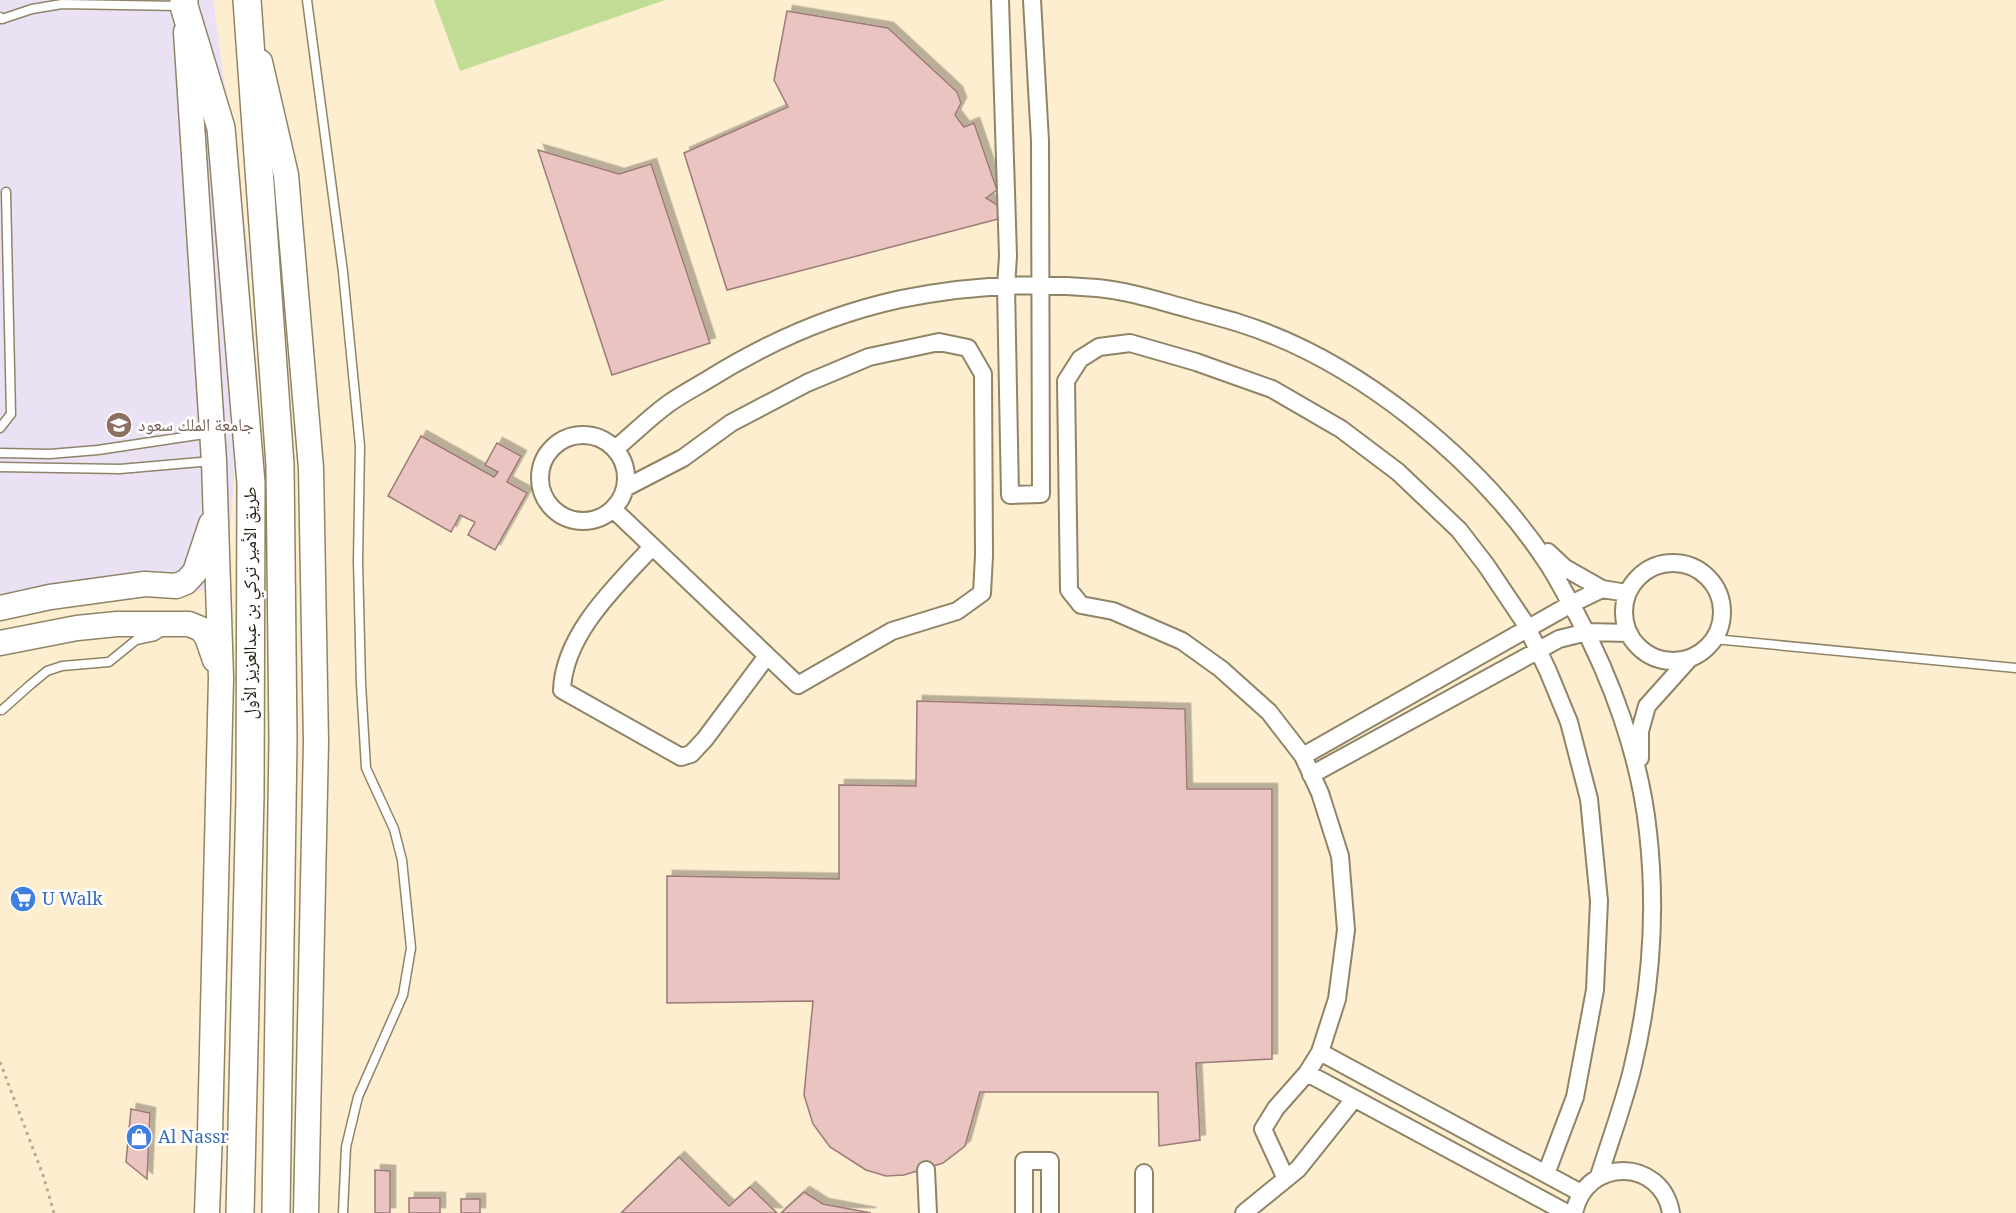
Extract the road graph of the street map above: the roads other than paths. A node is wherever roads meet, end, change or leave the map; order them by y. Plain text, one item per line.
1 (307, 0) edge
2 (1000, 0) edge
3 (1032, 0) edge
4 (184, 3) edge
5 (247, 4) edge
6 (0, 17) edge
7 (6, 192) dead end
8 (1006, 286) junction
9 (1042, 286) junction
10 (0, 428) edge
11 (212, 433) junction
12 (615, 449) junction
13 (0, 453) edge
14 (214, 461) junction
15 (0, 467) edge
16 (625, 488) junction
17 (613, 509) junction
18 (216, 510) junction
19 (1517, 522) junction
20 (652, 547) junction
21 (1602, 589) junction
22 (1627, 594) junction
23 (50, 597) junction
24 (1571, 604) junction
25 (0, 608) edge
26 (117, 624) junction
27 (171, 625) junction
28 (1528, 629) junction
29 (1587, 632) junction
30 (1629, 633) junction
31 (1714, 639) junction
32 (0, 643) edge
33 (1538, 650) junction
34 (767, 656) junction
35 (1690, 658) junction
36 (2016, 668) edge
37 (221, 678) junction
38 (2, 710) dead end
39 (1302, 756) junction
40 (1311, 775) junction
41 (1640, 783) junction
42 (1320, 1052) junction
43 (1307, 1073) junction
44 (1354, 1099) junction
45 (926, 1170) dead end
46 (1144, 1173) dead end
47 (1546, 1174) junction
48 (1599, 1176) junction
49 (1286, 1179) junction
50 (1573, 1207) edge
51 (207, 1213) edge
52 (240, 1213) edge
53 (276, 1213) edge
54 (306, 1213) edge
55 (343, 1213) edge
56 (928, 1213) edge
57 (1024, 1213) edge
58 (1050, 1213) edge
59 (1144, 1213) edge
60 (1244, 1213) edge
61 (1671, 1213) edge

1 - 55 lane
2 - 8 street
3 - 9 street
4 - 6 lane
4 - 11 main road
4 - 52 main road, طريق الأمير تركي بن عبدالعزيز الأول
5 - 53 main road, طريق الأمير تركي بن عبدالعزيز الأول
5 - 54 main road
7 - 10 lane
8 - 9 street
8 - 9 street
8 - 12 street
9 - 19 street
11 - 13 lane
11 - 14 main road
12 - 16 street
12 - 17 street
14 - 15 lane
14 - 18 main road
16 - 17 street
16 - 34 street
17 - 20 street
18 - 23 main road
18 - 37 main road
19 - 21 street
19 - 24 street
20 - 34 street
20 - 34 street
21 - 22 street
21 - 24 street
22 - 30 street
22 - 31 street
23 - 25 main road
23 - 26 main road
24 - 28 street
24 - 29 street
26 - 27 main road
26 - 32 main road
27 - 37 main road
27 - 38 lane
28 - 33 street
28 - 39 street
28 - 39 street
29 - 30 street
29 - 33 street
29 - 41 street
30 - 35 street
31 - 35 street
31 - 36 lane
33 - 40 street
33 - 47 street
35 - 41 street
37 - 51 main road
39 - 40 street
40 - 42 street
41 - 48 street
42 - 43 street
42 - 47 street
43 - 44 street
43 - 49 street
44 - 49 street
44 - 50 street
45 - 56 street
46 - 59 street
47 - 50 street
48 - 50 street
48 - 61 street
49 - 60 street
57 - 58 street

